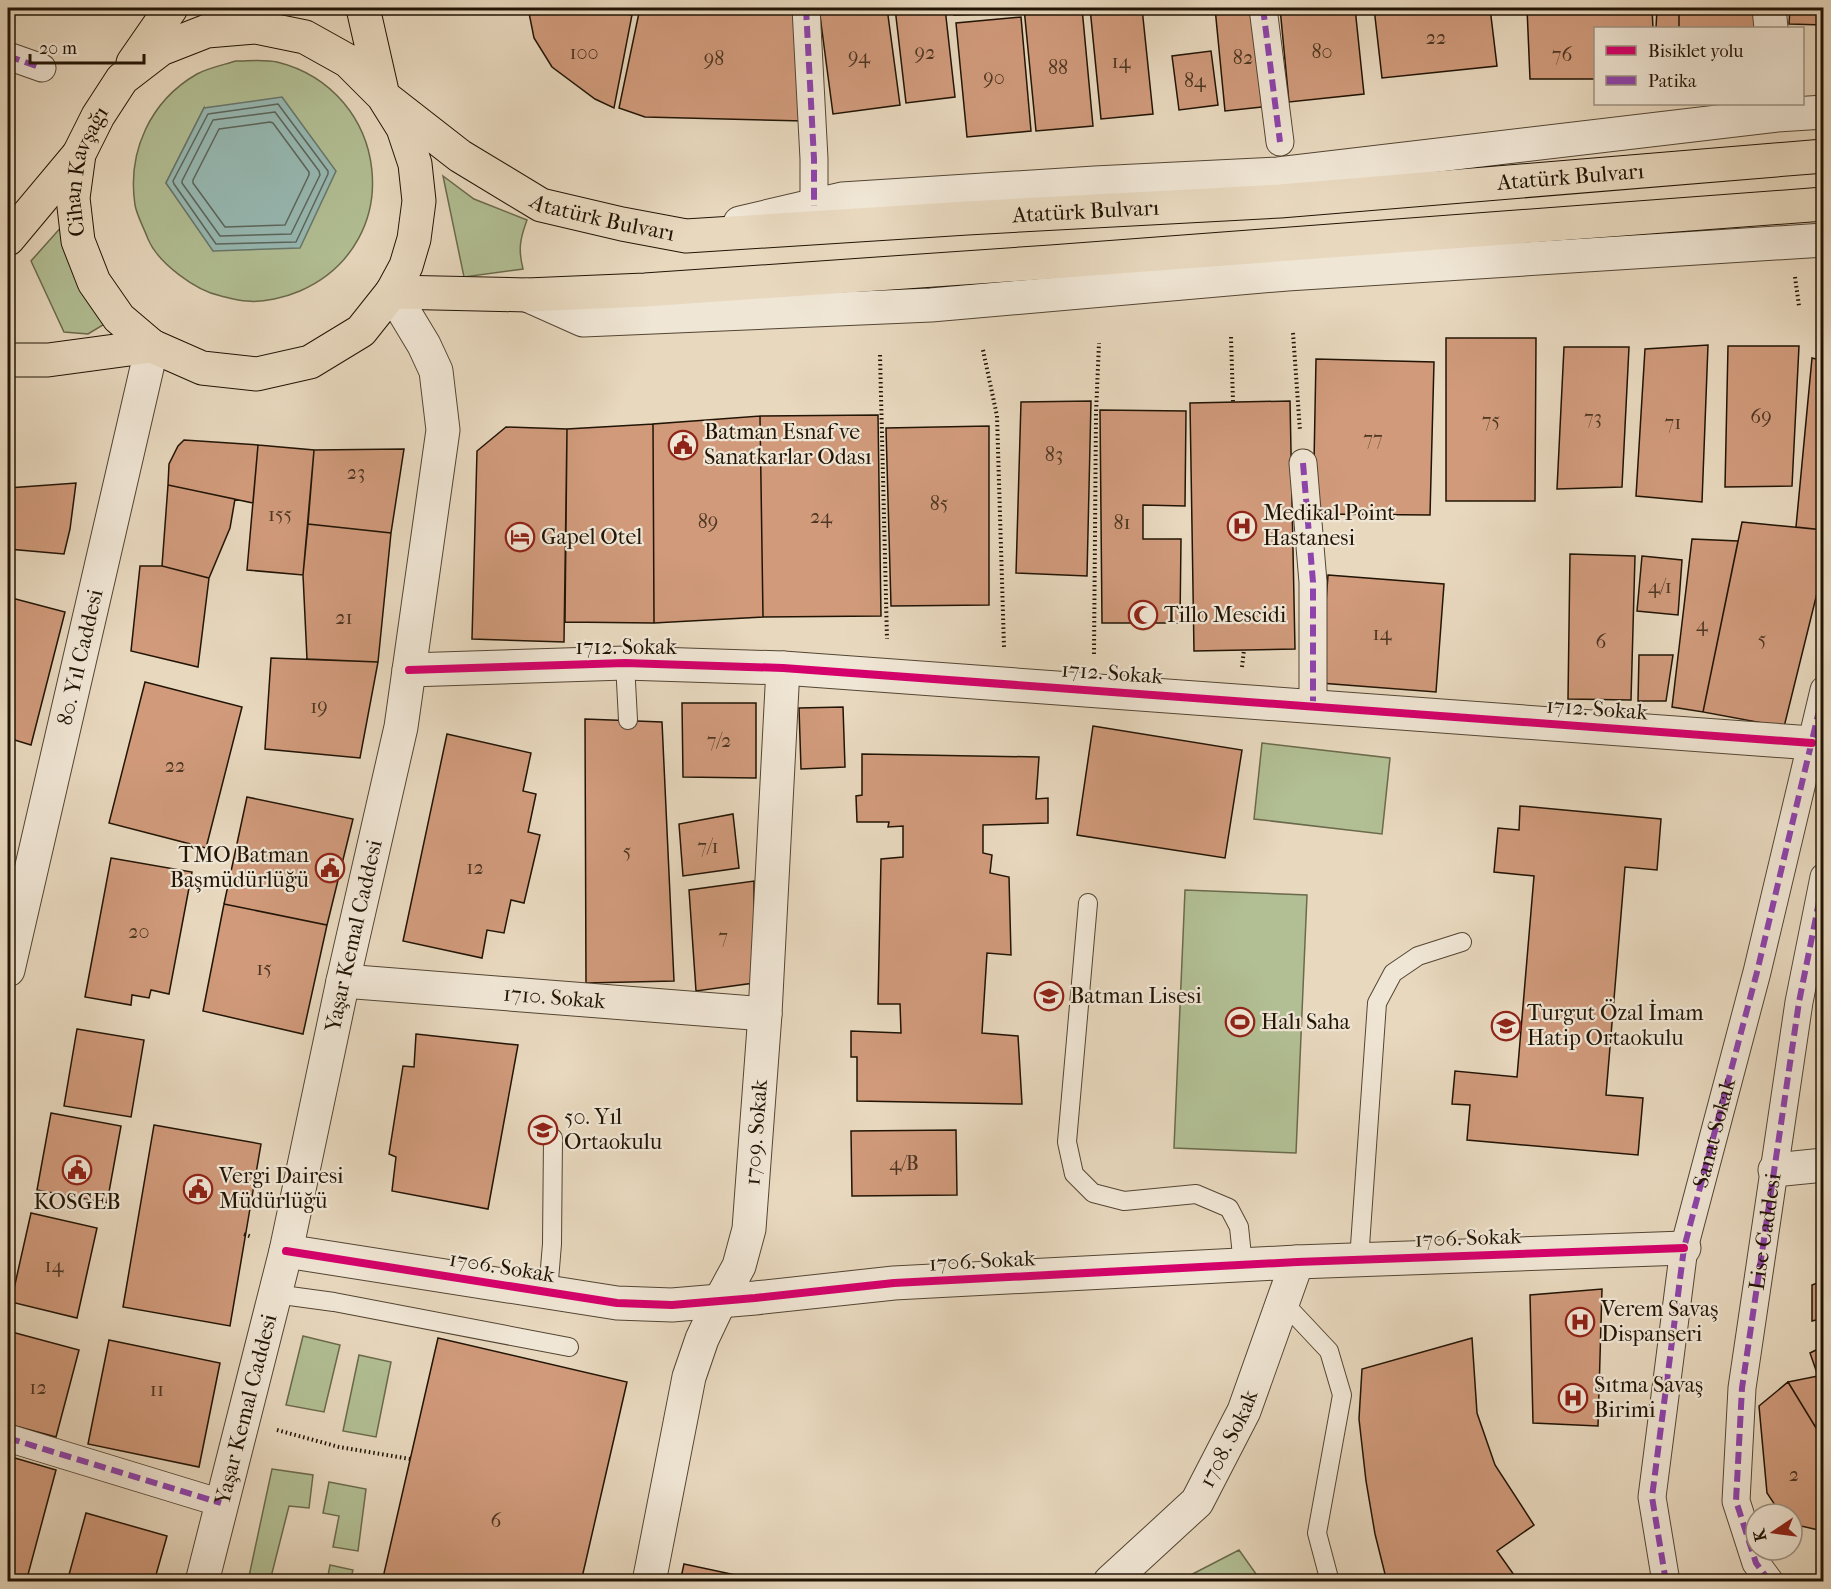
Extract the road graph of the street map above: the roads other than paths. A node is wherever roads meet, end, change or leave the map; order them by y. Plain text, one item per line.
1 (171, 8) edge
2 (363, 8) edge
3 (806, 8) edge
4 (1263, 8) edge
5 (1769, 8) edge
6 (1771, 27) edge
7 (8, 56) edge
8 (42, 68) dead end
9 (122, 79) junction
10 (383, 96) junction
11 (1777, 109) edge
12 (1824, 112) edge
13 (1280, 142) dead end
14 (79, 154) junction
15 (1824, 156) edge
16 (1824, 204) edge
17 (814, 206) junction
18 (686, 236) junction
19 (8, 239) edge
20 (1824, 240) edge
21 (392, 292) junction
22 (527, 295) junction
23 (152, 346) junction
24 (8, 360) edge
25 (1303, 463) dead end
26 (625, 663) junction
27 (783, 668) junction
28 (409, 670) junction
29 (1824, 690) edge
30 (1313, 706) junction
31 (628, 720) dead end
32 (1812, 742) junction
33 (1824, 877) edge
34 (1088, 903) dead end
35 (1462, 942) dead end
36 (9, 959) edge
37 (343, 981) junction
38 (765, 1014) junction
39 (554, 1138) dead end
40 (1824, 1165) edge
41 (1775, 1170) junction
42 (1684, 1248) junction
43 (286, 1251) junction
44 (1359, 1260) junction
45 (1297, 1262) junction
46 (1243, 1265) junction
47 (548, 1292) junction
48 (275, 1294) junction
49 (720, 1301) junction
50 (1283, 1302) junction
51 (569, 1347) dead end
52 (8, 1438) edge
53 (221, 1503) junction
54 (202, 1581) edge
55 (649, 1581) edge
56 (1110, 1581) edge
57 (1330, 1581) edge
58 (1666, 1581) edge
59 (1770, 1581) edge

1 - 9 main road
2 - 10 main road
3 - 17 street
4 - 13 street
5 - 6 street
7 - 8 street
9 - 10 main road, Cihan Kavşağı
9 - 14 main road, Cihan Kavşağı
10 - 18 main road, Atatürk Bulvarı
10 - 21 main road, Cihan Kavşağı
11 - 12 street
11 - 17 street
14 - 19 main road
14 - 23 main road, Cihan Kavşağı
15 - 18 main road, Atatürk Bulvarı
16 - 22 main road, Atatürk Bulvarı
17 - 18 street
20 - 22 street
21 - 22 main road, Atatürk Bulvarı
21 - 23 main road, Cihan Kavşağı
21 - 28 street, Yaşar Kemal Caddesi
23 - 24 main road
23 - 36 street, 80. Yıl Caddesi
25 - 30 street
26 - 27 street, 1712. Sokak
26 - 28 street, 1712. Sokak
26 - 31 lane
27 - 30 street, 1712. Sokak
27 - 38 street, 1709. Sokak
28 - 37 street, Yaşar Kemal Caddesi
29 - 32 street, Sanat Sokak
30 - 32 street, 1712. Sokak
32 - 42 street, Sanat Sokak
33 - 41 street, Lise Caddesi
34 - 46 lane
35 - 44 lane
37 - 38 street, 1710. Sokak
37 - 43 street, Yaşar Kemal Caddesi
38 - 49 street, 1709. Sokak
39 - 47 lane
40 - 41 street
41 - 59 street, Lise Caddesi
42 - 44 street, 1706. Sokak
42 - 58 street, Sanat Sokak
43 - 47 street, 1706. Sokak
43 - 48 street, Yaşar Kemal Caddesi
44 - 45 street, 1706. Sokak
45 - 46 street, 1706. Sokak
45 - 50 street, 1708. Sokak
46 - 49 street, 1706. Sokak
47 - 49 street, 1706. Sokak
48 - 51 lane
48 - 53 street, Yaşar Kemal Caddesi
49 - 55 street, 1709. Sokak
50 - 56 street, 1708. Sokak
50 - 57 lane
52 - 53 street
53 - 54 street, Yaşar Kemal Caddesi

